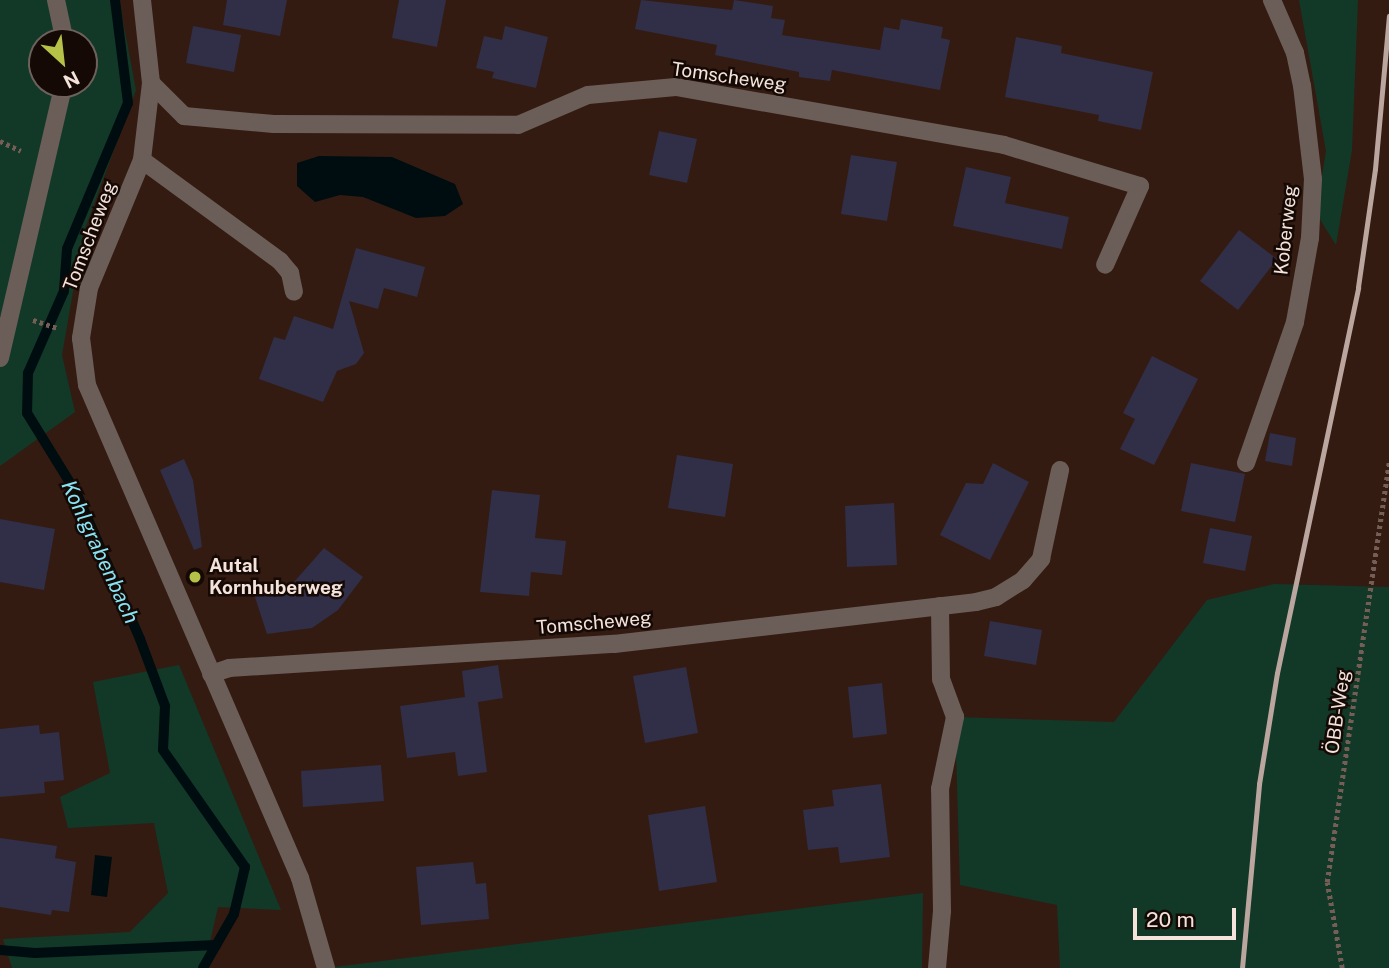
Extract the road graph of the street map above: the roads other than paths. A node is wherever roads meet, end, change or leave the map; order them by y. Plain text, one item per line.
1 (56, 0) edge
2 (142, 0) edge
3 (1272, 0) edge
4 (62, 28) edge
5 (151, 83) junction
6 (61, 98) edge
7 (142, 160) junction
8 (1105, 265) dead end
9 (295, 292) dead end
10 (0, 358) edge
11 (1246, 463) dead end
12 (1060, 470) dead end
13 (940, 606) junction
14 (211, 674) junction
15 (326, 968) edge
16 (937, 968) edge

1 - 4 street
2 - 5 street, Tomscheweg
3 - 11 street, Koberweg
5 - 7 street, Tomscheweg
5 - 8 street, Tomscheweg
6 - 10 street
7 - 9 street
7 - 14 street, Tomscheweg
12 - 13 street, Tomscheweg
13 - 14 street, Tomscheweg
13 - 16 street
14 - 15 street, Tomscheweg

